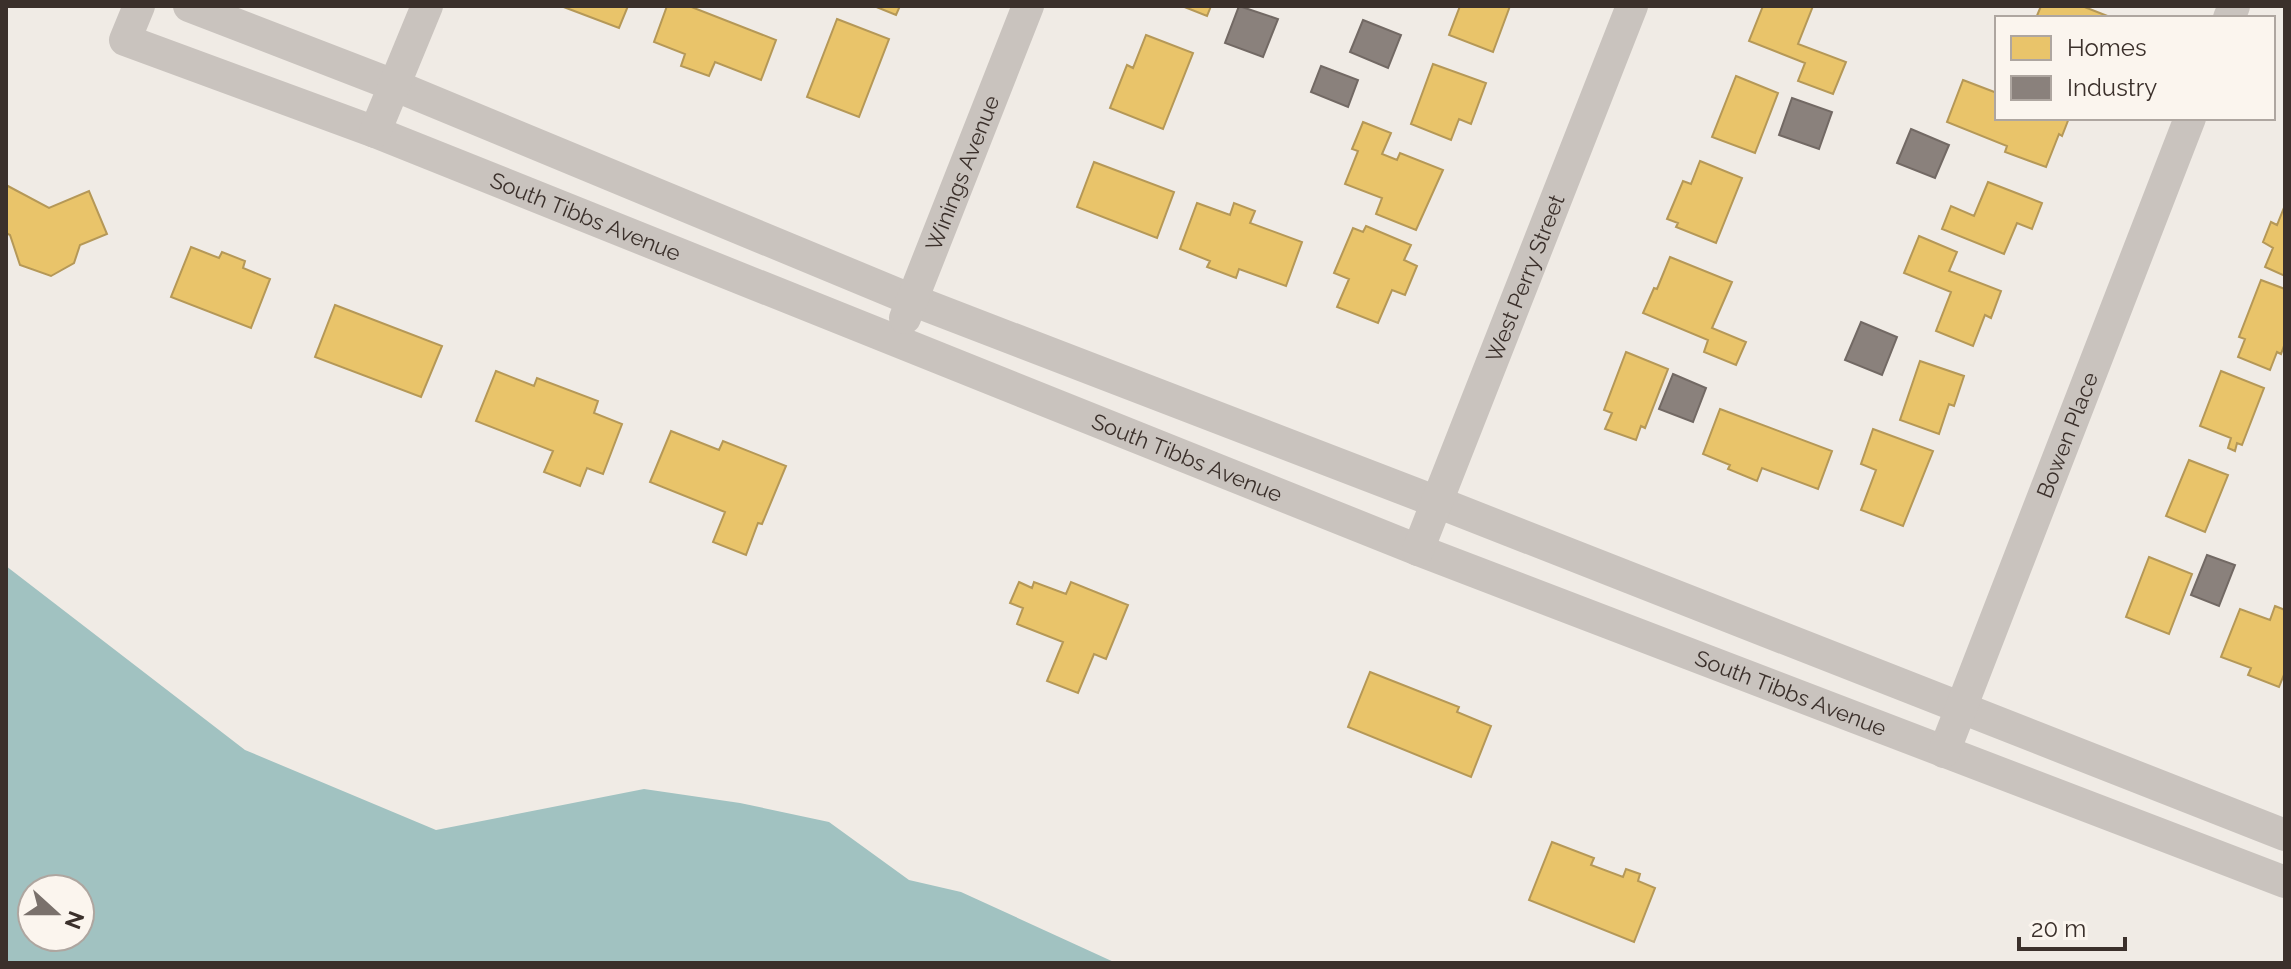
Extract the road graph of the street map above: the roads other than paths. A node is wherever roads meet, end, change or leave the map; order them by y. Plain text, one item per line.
1 (139, 6) edge
2 (189, 6) edge
3 (427, 6) edge
4 (1028, 6) edge
5 (1632, 6) edge
6 (396, 86) junction
7 (2189, 120) edge
8 (375, 132) junction
9 (912, 300) junction
10 (896, 339) junction
11 (1437, 502) junction
12 (1418, 550) junction
13 (1960, 708) junction
14 (1944, 752) junction
15 (2285, 835) edge
16 (2285, 882) edge

1 - 8 street, South Tibbs Avenue
2 - 6 street, South Tibbs Avenue
3 - 6 street
4 - 9 street, Winings Avenue
5 - 11 street, West Perry Street
6 - 8 street
6 - 9 street, South Tibbs Avenue
7 - 13 street, Bowen Place
8 - 10 street, South Tibbs Avenue
9 - 10 street, Winings Avenue
9 - 11 street, South Tibbs Avenue
10 - 12 street, South Tibbs Avenue
11 - 12 street, West Perry Street
11 - 13 street, South Tibbs Avenue
12 - 14 street, South Tibbs Avenue
13 - 14 street, Bowen Place
13 - 15 street, South Tibbs Avenue
14 - 16 street, South Tibbs Avenue

